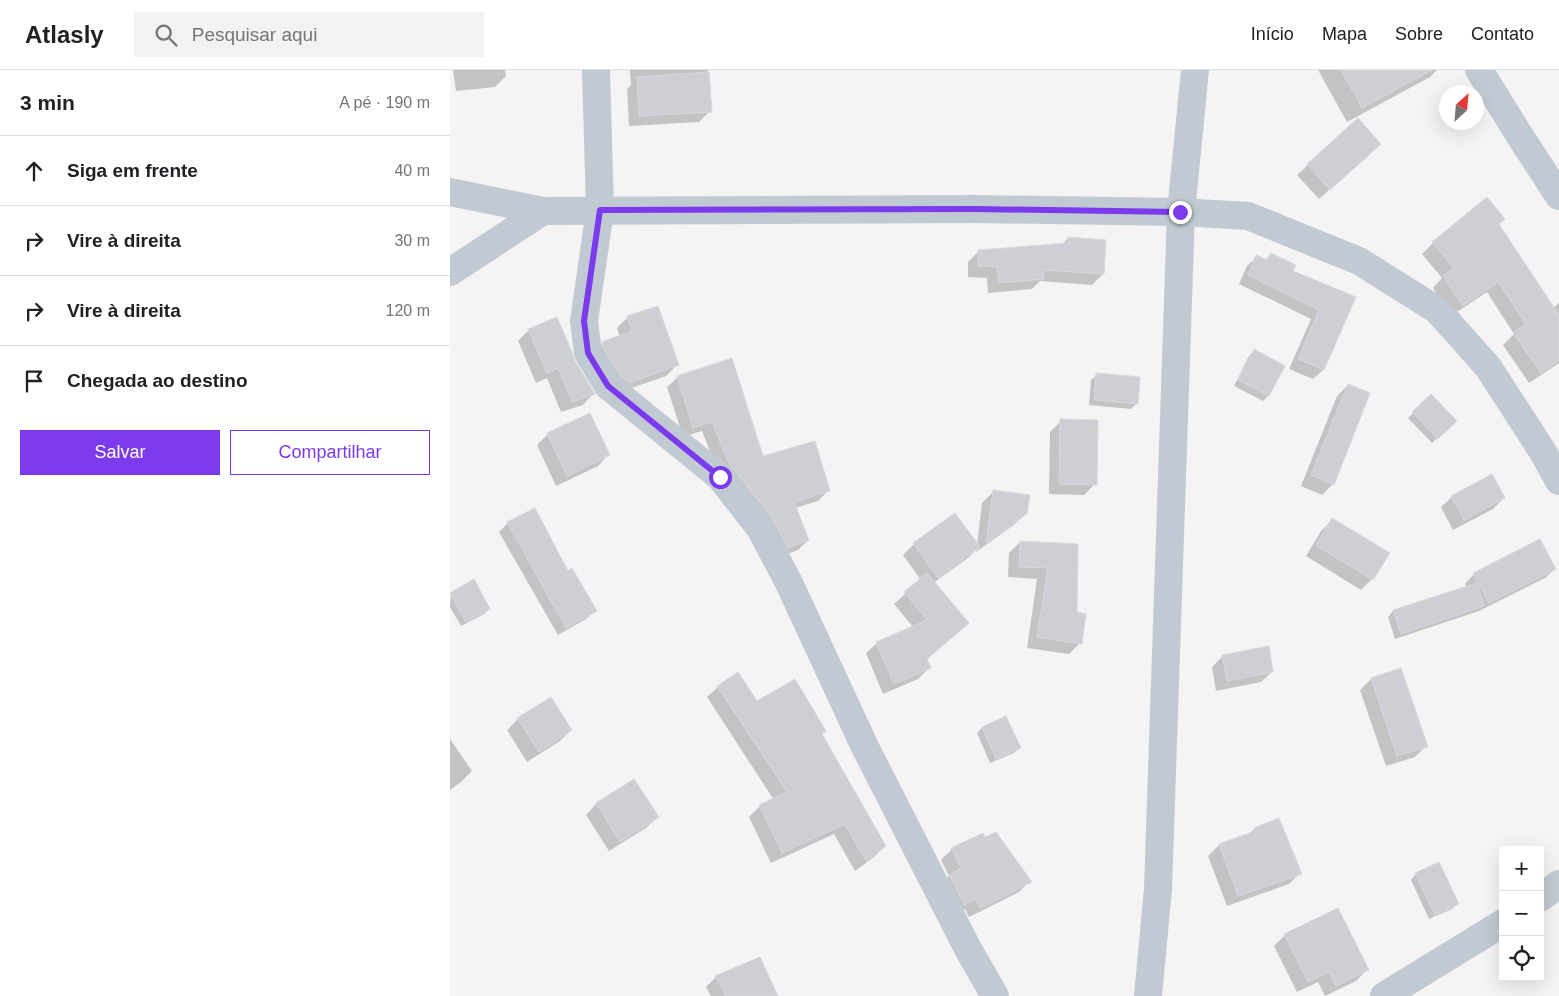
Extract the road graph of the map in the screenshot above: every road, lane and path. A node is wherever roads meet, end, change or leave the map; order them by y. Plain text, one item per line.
1 (596, 70) edge
2 (1194, 70) edge
3 (1479, 70) edge
4 (450, 192) edge
5 (1559, 196) edge
6 (600, 210) junction
7 (543, 211) junction
8 (1180, 212) junction
9 (450, 272) edge
10 (1559, 481) edge
11 (1559, 884) edge
12 (1544, 895) edge
13 (1499, 925) edge
14 (995, 996) edge
15 (1148, 996) edge
16 (1384, 996) edge

1 - 6 street
2 - 8 street
3 - 5 street
4 - 7 street
6 - 7 street
6 - 8 street
6 - 14 street
7 - 9 street
8 - 10 street
8 - 15 street
11 - 12 street
13 - 16 street

